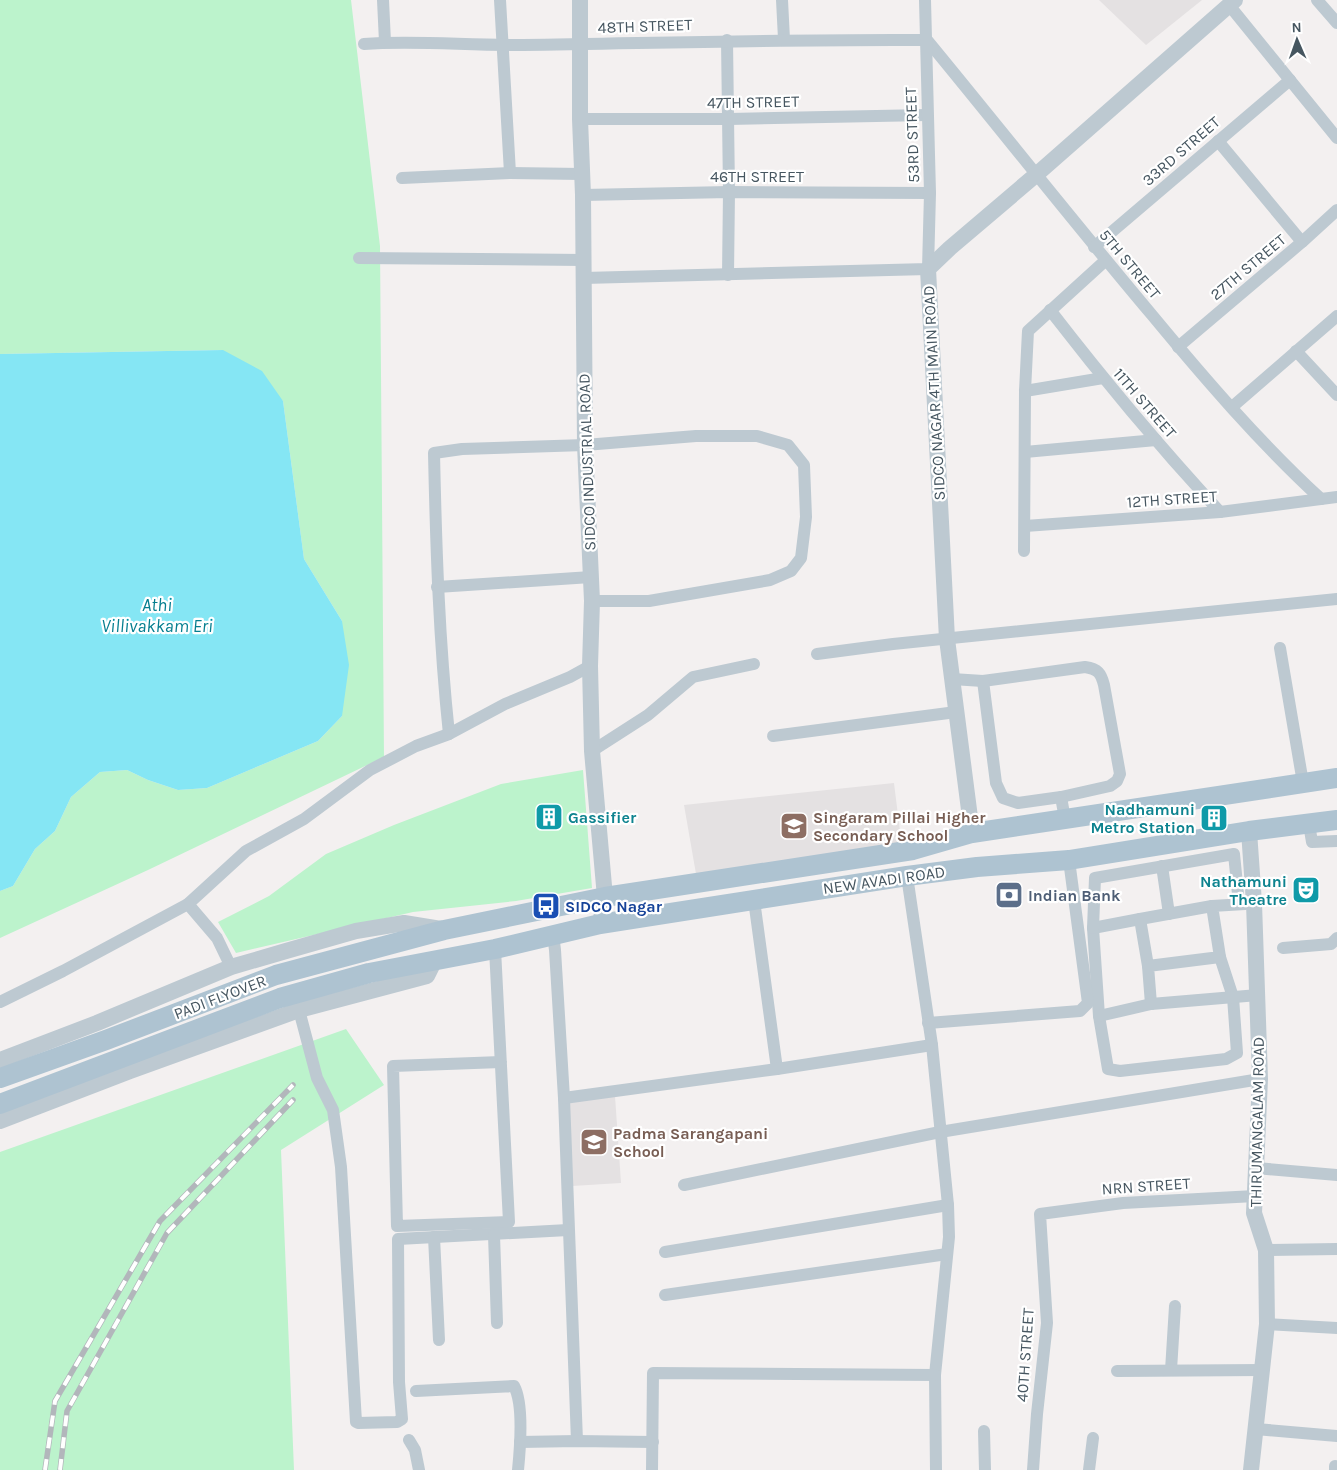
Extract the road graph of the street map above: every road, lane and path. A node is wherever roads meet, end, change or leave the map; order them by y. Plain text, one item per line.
1 (383, 0) edge
2 (500, 0) edge
3 (580, 0) edge
4 (782, 0) edge
5 (925, 0) edge
6 (1318, 0) edge
7 (1232, 2) edge
8 (1337, 23) edge
9 (784, 39) junction
10 (727, 40) junction
11 (927, 40) junction
12 (385, 42) junction
13 (364, 44) dead end
14 (580, 44) junction
15 (501, 45) junction
16 (1290, 80) junction
17 (927, 115) junction
18 (580, 119) junction
19 (728, 119) junction
20 (1337, 138) edge
21 (1218, 141) junction
22 (510, 173) junction
23 (582, 174) junction
24 (1037, 174) junction
25 (402, 178) dead end
26 (730, 192) junction
27 (930, 193) junction
28 (583, 195) junction
29 (1337, 210) edge
30 (1302, 242) junction
31 (1094, 247) junction
32 (359, 258) dead end
33 (584, 260) junction
34 (1106, 260) junction
35 (928, 269) junction
36 (728, 275) junction
37 (584, 278) junction
38 (1050, 310) junction
39 (1337, 316) edge
40 (1178, 347) junction
41 (1296, 351) junction
42 (1102, 378) junction
43 (1025, 391) junction
44 (1337, 395) edge
45 (1232, 407) junction
46 (1156, 440) junction
47 (585, 445) junction
48 (1025, 452) junction
49 (1337, 490) edge
50 (1337, 497) edge
51 (1321, 499) junction
52 (1220, 512) junction
53 (1025, 526) junction
54 (1024, 550) dead end
55 (591, 577) junction
56 (437, 587) junction
57 (1337, 599) edge
58 (592, 601) junction
59 (947, 639) junction
60 (1280, 648) dead end
61 (817, 654) dead end
62 (754, 664) dead end
63 (590, 666) junction
64 (952, 679) junction
65 (983, 681) junction
66 (956, 712) junction
67 (449, 734) junction
68 (773, 736) dead end
69 (592, 751) junction
70 (1337, 778) edge
71 (1303, 783) junction
72 (1061, 797) junction
73 (1065, 819) junction
74 (1337, 820) edge
75 (1309, 824) junction
76 (1249, 831) junction
77 (972, 833) junction
78 (1337, 841) edge
79 (1069, 860) junction
80 (1162, 866) junction
81 (907, 876) junction
82 (605, 897) junction
83 (754, 900) junction
84 (188, 904) junction
85 (1246, 904) junction
86 (1212, 906) junction
87 (1169, 914) junction
88 (1140, 919) junction
89 (600, 924) junction
90 (1093, 928) junction
91 (444, 930) junction
92 (553, 934) junction
93 (1337, 938) edge
94 (1283, 948) dead end
95 (494, 949) junction
96 (1220, 957) junction
97 (435, 960) junction
98 (1148, 966) junction
99 (231, 967) junction
100 (1258, 995) junction
101 (1233, 997) junction
102 (0, 1002) edge
103 (1151, 1004) junction
104 (299, 1010) junction
105 (1099, 1016) junction
106 (928, 1023) junction
107 (932, 1045) junction
108 (0, 1060) edge
109 (500, 1062) junction
110 (777, 1069) junction
111 (0, 1078) edge
112 (1260, 1079) junction
113 (564, 1098) junction
114 (0, 1104) edge
115 (0, 1121) edge
116 (940, 1132) junction
117 (1256, 1168) junction
118 (1337, 1175) edge
119 (684, 1185) dead end
120 (1256, 1196) junction
121 (948, 1205) junction
122 (1040, 1214) joint
123 (568, 1230) junction
124 (494, 1235) junction
125 (434, 1238) junction
126 (1337, 1249) edge
127 (1266, 1250) junction
128 (664, 1252) dead end
129 (947, 1254) junction
130 (665, 1295) dead end
131 (1175, 1306) dead end
132 (498, 1323) dead end
133 (1267, 1324) junction
134 (1337, 1328) edge
135 (438, 1340) dead end
136 (1171, 1370) junction
137 (1262, 1370) junction
138 (1117, 1371) dead end
139 (936, 1375) junction
140 (416, 1391) dead end
141 (1256, 1429) junction
142 (984, 1431) dead end
143 (1337, 1436) edge
144 (1092, 1438) dead end
145 (409, 1440) dead end
146 (577, 1441) junction
147 (520, 1442) junction
148 (653, 1442) junction
149 (1337, 1467) edge
150 (419, 1470) edge
151 (518, 1470) edge
152 (652, 1470) edge
153 (936, 1470) edge
154 (985, 1470) edge
155 (1033, 1470) edge
156 (1089, 1470) edge
157 (1250, 1470) edge
158 (1334, 1470) edge

1 - 12 street
2 - 15 street
3 - 14 street, SIDCO INDUSTRIAL ROAD
4 - 9 street
5 - 11 street, 53RD STREET
6 - 8 street
7 - 16 street
7 - 24 street, SIDCO NAGAR 4TH MAIN ROAD
9 - 10 street, 48TH STREET
9 - 11 street, 48TH STREET
10 - 14 street, 48TH STREET
10 - 19 street
11 - 17 street, 53RD STREET
11 - 24 street, 5TH STREET
12 - 13 street, 48TH STREET
12 - 15 street, 48TH STREET
14 - 15 street, 48TH STREET
14 - 18 street, SIDCO INDUSTRIAL ROAD
15 - 22 street
16 - 20 street
16 - 21 street, 33RD STREET
17 - 19 street, 47TH STREET
17 - 27 street, 53RD STREET
18 - 19 street, 47TH STREET
18 - 23 street, SIDCO INDUSTRIAL ROAD
19 - 26 street
21 - 30 street
21 - 31 street, 33RD STREET
22 - 23 street
22 - 25 street
23 - 28 street, SIDCO INDUSTRIAL ROAD
24 - 31 street, 5TH STREET
24 - 35 street, SIDCO NAGAR 4TH MAIN ROAD
26 - 27 street, 46TH STREET
26 - 28 street, 46TH STREET
26 - 36 street
27 - 35 street, 53RD STREET
28 - 33 street, SIDCO INDUSTRIAL ROAD
29 - 30 street, 27TH STREET
30 - 40 street, 27TH STREET
31 - 34 street, 5TH STREET
32 - 33 street
33 - 37 street, SIDCO INDUSTRIAL ROAD
34 - 38 street
34 - 40 street, 5TH STREET
35 - 36 street
35 - 59 street, SIDCO NAGAR 4TH MAIN ROAD
36 - 37 street
37 - 47 street, SIDCO INDUSTRIAL ROAD
38 - 42 street, 11TH STREET
38 - 43 street
39 - 41 street
40 - 45 street, 5TH STREET
41 - 44 street
41 - 45 street
42 - 43 street
42 - 46 street, 11TH STREET
43 - 48 street
45 - 51 street, 5TH STREET
46 - 48 street
46 - 52 street, 11TH STREET
47 - 55 street, SIDCO INDUSTRIAL ROAD
47 - 56 street
47 - 58 street
48 - 53 street
49 - 51 street
50 - 51 street, 12TH STREET
51 - 52 street, 12TH STREET
52 - 53 street, 12TH STREET
53 - 54 street
55 - 56 street
55 - 58 street, SIDCO INDUSTRIAL ROAD
56 - 67 street
57 - 59 street
58 - 63 street, SIDCO INDUSTRIAL ROAD
59 - 61 street
59 - 64 street, SIDCO NAGAR 4TH MAIN ROAD
60 - 71 street
62 - 69 street
63 - 67 street
63 - 69 street, SIDCO INDUSTRIAL ROAD
64 - 65 street
64 - 66 street, SIDCO NAGAR 4TH MAIN ROAD
65 - 72 street
65 - 72 street
66 - 68 street
66 - 77 street, SIDCO NAGAR 4TH MAIN ROAD
67 - 84 street
69 - 82 street, SIDCO INDUSTRIAL ROAD
70 - 71 main road, NEW AVADI ROAD
71 - 73 main road, NEW AVADI ROAD
72 - 73 street
73 - 77 main road, NEW AVADI ROAD
74 - 75 main road, NEW AVADI ROAD
75 - 76 main road, NEW AVADI ROAD
75 - 78 street
76 - 79 main road, NEW AVADI ROAD
76 - 85 street, THIRUMANGALAM ROAD
77 - 82 main road, NEW AVADI ROAD
79 - 81 main road, NEW AVADI ROAD
79 - 106 street
80 - 85 street
80 - 87 street
80 - 90 street
81 - 83 main road, NEW AVADI ROAD
81 - 106 street
82 - 89 street, SIDCO INDUSTRIAL ROAD
82 - 91 main road, NEW AVADI ROAD
83 - 89 main road, NEW AVADI ROAD
83 - 110 street
84 - 99 street
84 - 102 street
85 - 86 street
85 - 100 street, THIRUMANGALAM ROAD
86 - 87 street
86 - 96 street
87 - 88 street
88 - 90 street
88 - 98 street
89 - 92 main road, NEW AVADI ROAD
90 - 105 street
91 - 99 street
91 - 111 main road, PADI FLYOVER
92 - 95 main road, NEW AVADI ROAD
92 - 113 street
93 - 94 street
95 - 97 main road, NEW AVADI ROAD
95 - 109 street
96 - 98 street
96 - 101 street
97 - 104 street
97 - 114 main road, PADI FLYOVER
98 - 103 street
99 - 108 street
100 - 101 street
100 - 112 street, THIRUMANGALAM ROAD
101 - 103 street
101 - 105 street
103 - 105 street
104 - 115 street
104 - 125 street
106 - 107 street
107 - 110 street
107 - 116 street
109 - 109 street
110 - 113 street
112 - 116 street
112 - 117 street, THIRUMANGALAM ROAD
113 - 123 street
116 - 119 street
116 - 121 street
117 - 118 street
117 - 120 street, THIRUMANGALAM ROAD
120 - 122 street, NRN STREET
120 - 127 street, THIRUMANGALAM ROAD
121 - 128 street
121 - 129 street
122 - 155 street, 40TH STREET
123 - 124 street
123 - 146 street
124 - 125 street
124 - 132 street
125 - 135 street
126 - 127 street
127 - 133 street, THIRUMANGALAM ROAD
129 - 130 street
129 - 139 street
131 - 136 street
133 - 134 street
133 - 137 street, THIRUMANGALAM ROAD
136 - 137 street
136 - 138 street
137 - 141 street, THIRUMANGALAM ROAD
139 - 148 street
139 - 153 street
140 - 147 street
141 - 143 street
141 - 157 street, THIRUMANGALAM ROAD
142 - 154 street
144 - 156 street
145 - 150 street
146 - 147 street
146 - 148 street
147 - 151 street
148 - 152 street
149 - 158 street

